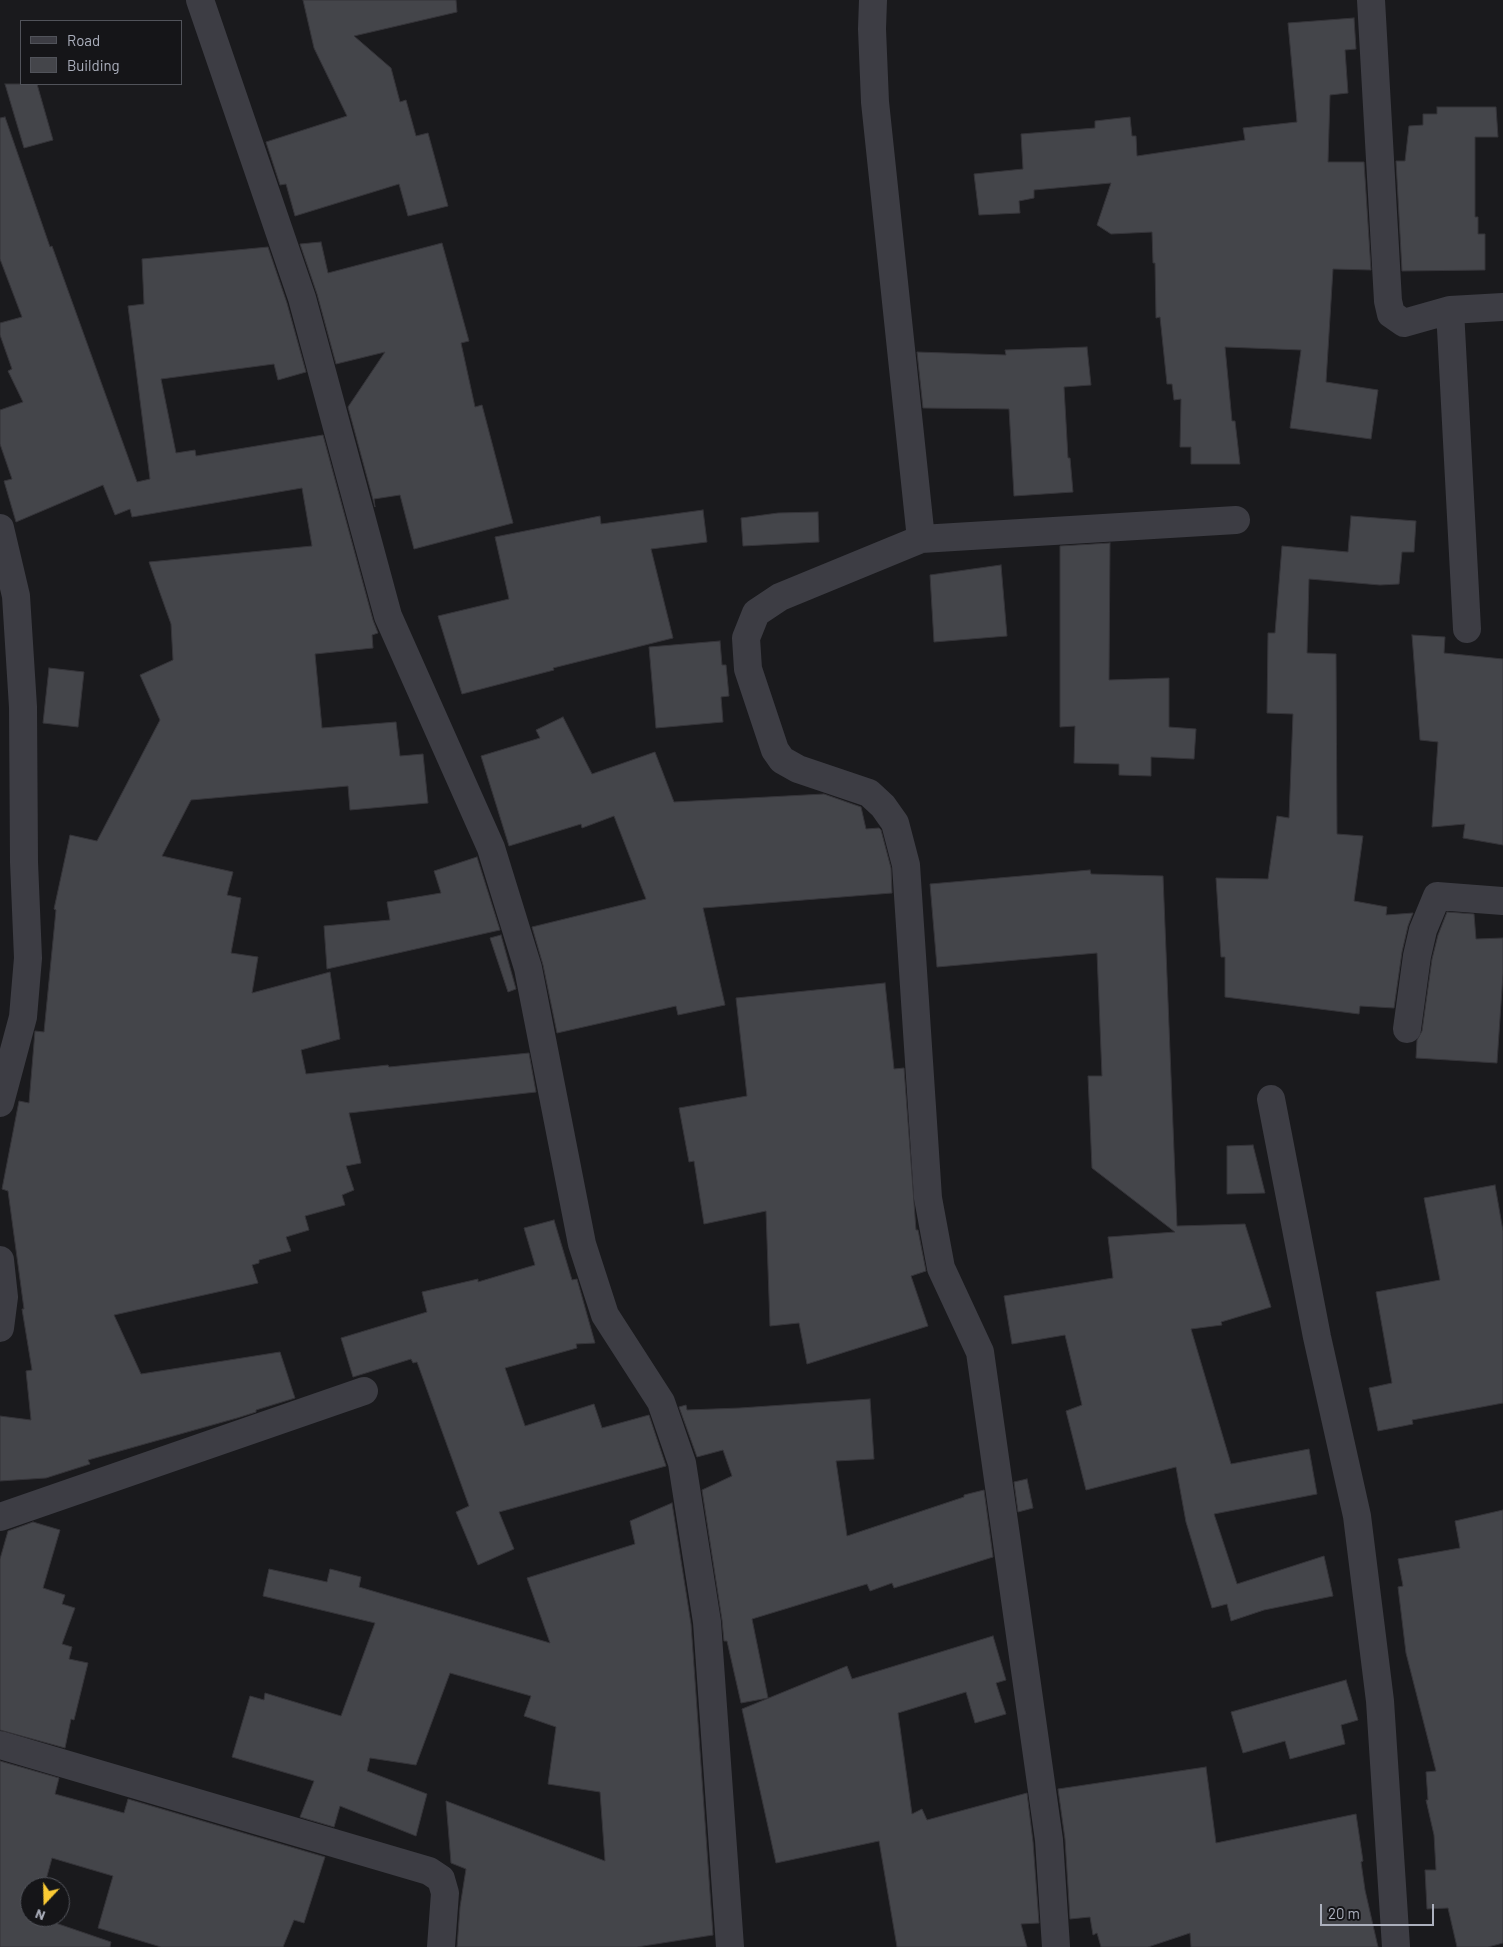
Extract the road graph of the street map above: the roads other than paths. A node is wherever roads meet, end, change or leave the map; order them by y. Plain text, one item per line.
1 (200, 0) edge
2 (873, 0) edge
3 (1371, 0) edge
4 (1503, 307) edge
5 (1450, 310) junction
6 (1236, 520) dead end
7 (0, 528) edge
8 (921, 539) junction
9 (1468, 629) dead end
10 (1503, 901) edge
11 (1407, 1029) dead end
12 (1271, 1099) dead end
13 (0, 1103) edge
14 (0, 1260) edge
15 (0, 1328) edge
16 (364, 1391) dead end
17 (0, 1517) edge
18 (0, 1745) edge
19 (441, 1947) edge
20 (730, 1947) edge
21 (1056, 1947) edge
22 (1396, 1947) edge

1 - 20 street
2 - 8 street
3 - 5 street
4 - 5 street
5 - 9 street
6 - 8 street
7 - 13 street
8 - 21 street
10 - 11 street
12 - 22 street
14 - 15 street
16 - 17 street
18 - 19 street

